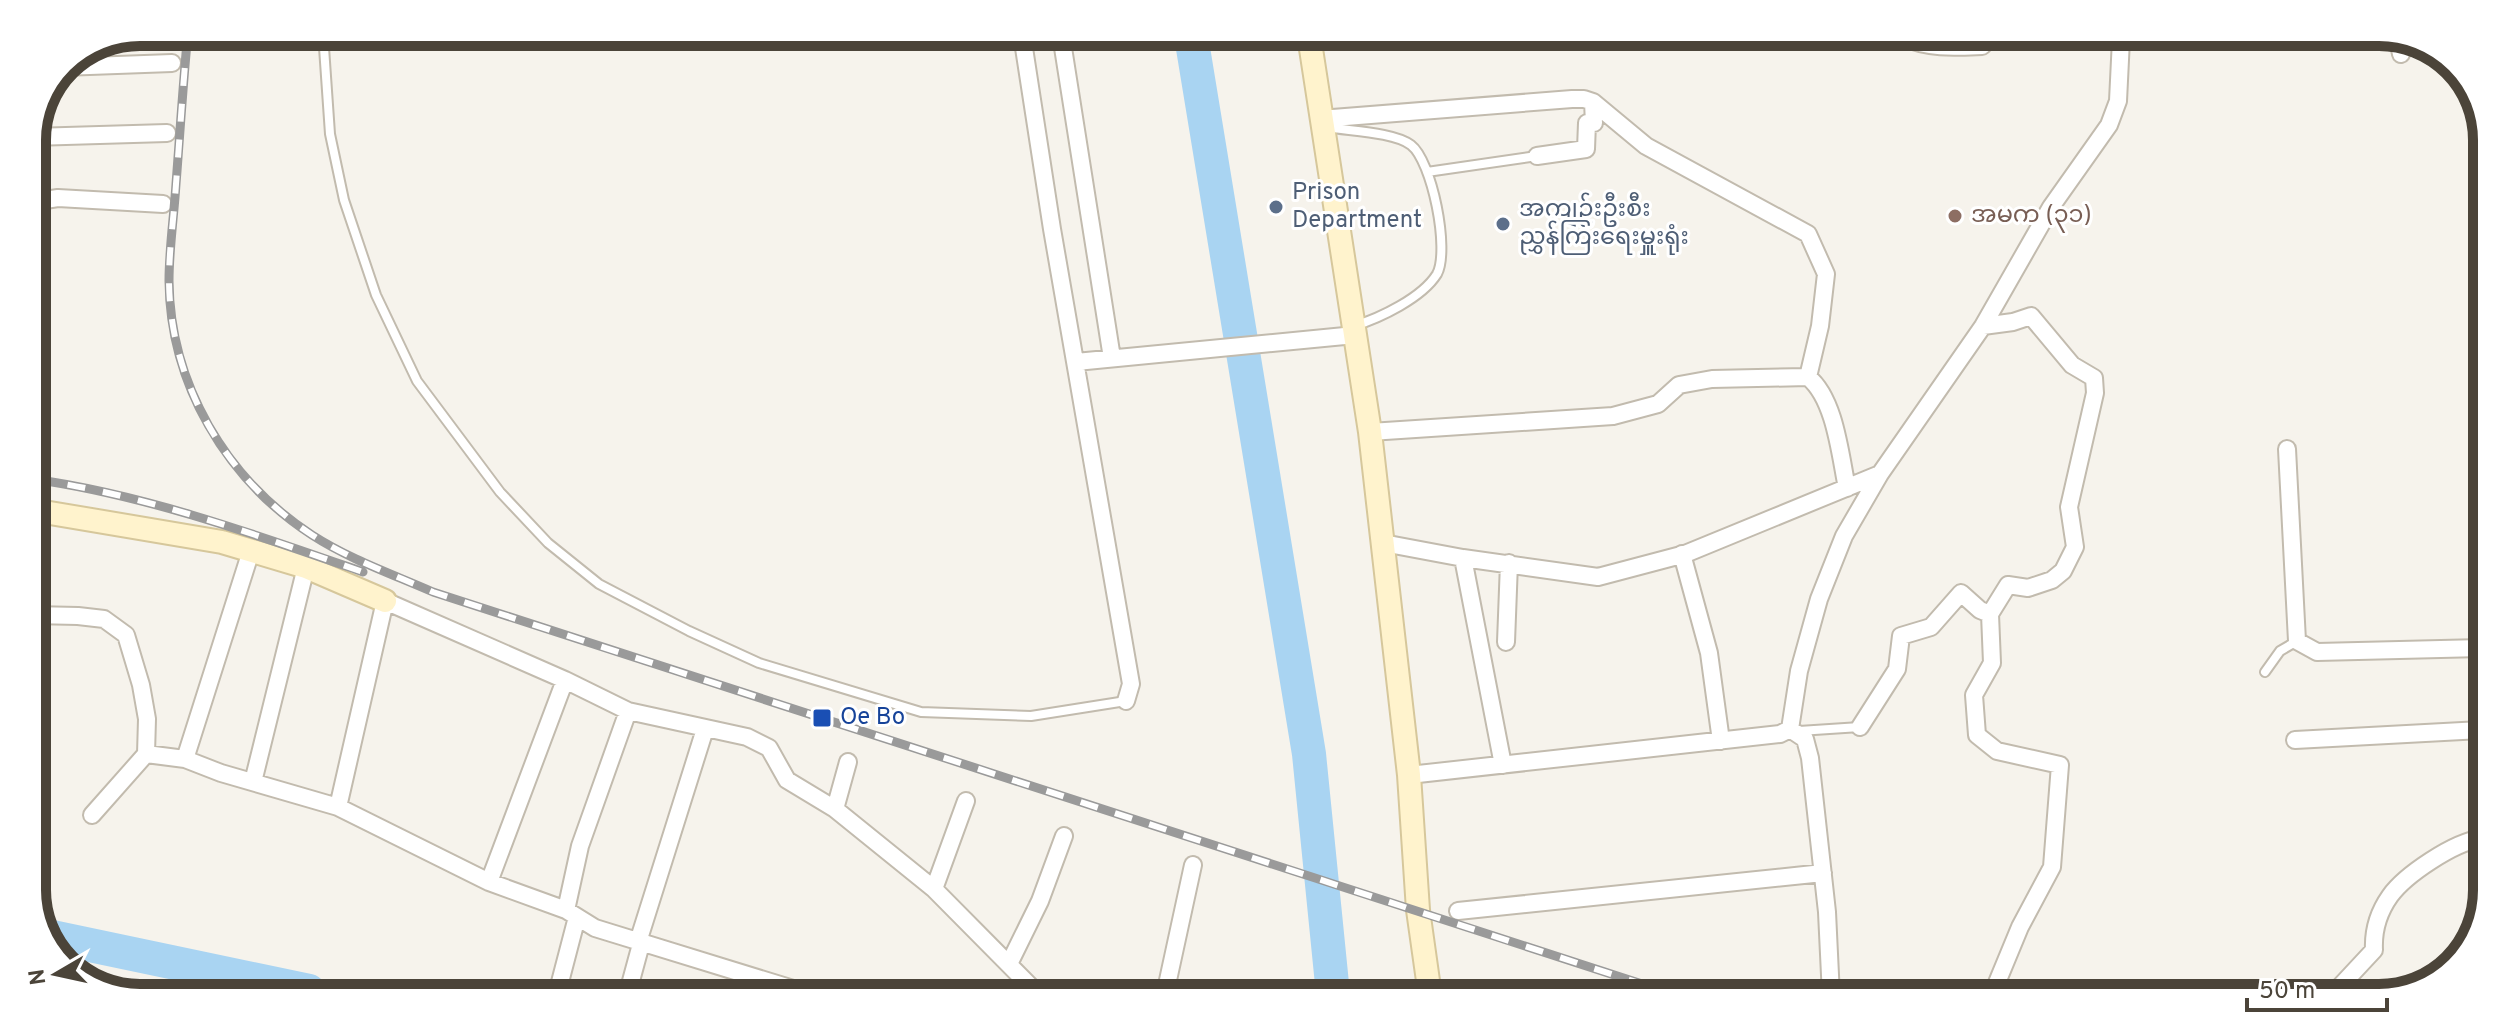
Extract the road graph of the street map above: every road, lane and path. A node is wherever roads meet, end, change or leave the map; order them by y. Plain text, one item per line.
1 (324, 46) edge
2 (1024, 46) edge
3 (1063, 46) edge
4 (1310, 46) edge
5 (1937, 46) edge
6 (1982, 46) edge
7 (2121, 46) edge
8 (172, 63) dead end
9 (82, 66) edge
10 (1593, 102) junction
11 (1321, 123) junction
12 (167, 133) dead end
13 (46, 137) edge
14 (1537, 156) joint
15 (1427, 172) junction
16 (46, 200) edge
17 (163, 204) dead end
18 (1983, 326) junction
19 (1354, 330) junction
20 (1112, 358) junction
21 (1076, 362) junction
22 (1808, 377) junction
23 (1370, 432) junction
24 (2287, 449) dead end
25 (1880, 474) junction
26 (1847, 488) junction
27 (46, 512) edge
28 (1383, 543) junction
29 (251, 551) junction
30 (1682, 554) junction
31 (1463, 558) junction
32 (1509, 563) junction
33 (306, 567) junction
34 (385, 601) junction
35 (1990, 614) junction
36 (46, 615) edge
37 (2297, 641) junction
38 (1506, 642) dead end
39 (2473, 648) edge
40 (2265, 672) dead end
41 (565, 680) junction
42 (1126, 701) joint
43 (628, 711) junction
44 (1860, 727) joint
45 (705, 729) junction
46 (1792, 730) junction
47 (2473, 730) edge
48 (2295, 740) dead end
49 (1721, 741) junction
50 (146, 754) junction
51 (185, 759) junction
52 (848, 762) dead end
53 (1503, 765) junction
54 (1409, 775) junction
55 (253, 782) junction
56 (966, 801) dead end
57 (338, 807) junction
58 (835, 809) junction
59 (92, 815) dead end
60 (1064, 836) dead end
61 (2473, 842) edge
62 (1193, 865) dead end
63 (1823, 873) junction
64 (489, 882) junction
65 (934, 889) junction
66 (1458, 911) dead end
67 (572, 913) junction
68 (640, 943) junction
69 (1009, 964) junction
70 (559, 984) edge
71 (630, 984) edge
72 (776, 984) edge
73 (1028, 984) edge
74 (1167, 984) edge
75 (1428, 984) edge
76 (1830, 984) edge
77 (1996, 984) edge
78 (2342, 984) edge

1 - 42 lane
2 - 21 street
3 - 20 street
4 - 11 street
5 - 6 street
7 - 18 street
8 - 9 street
10 - 11 street
10 - 14 street
10 - 22 street
11 - 15 lane
11 - 19 street
12 - 13 street
14 - 15 lane
15 - 19 lane
16 - 17 street
18 - 25 street
18 - 35 street
19 - 20 street
19 - 23 street
20 - 21 street
21 - 42 street
22 - 23 street
22 - 26 street
23 - 28 street
24 - 37 street
25 - 26 street
25 - 46 street
26 - 30 street
27 - 29 street
28 - 31 street
28 - 54 street
29 - 33 street
29 - 51 street
30 - 32 street
30 - 49 street
31 - 32 street
31 - 53 street
32 - 38 street
33 - 34 street
33 - 55 street
34 - 41 street
34 - 57 street
35 - 44 street
35 - 77 street
36 - 50 street
37 - 39 street
37 - 40 lane
41 - 43 street
41 - 64 street
43 - 45 street
43 - 67 street
44 - 46 lane
45 - 58 street
45 - 68 street
46 - 49 street
46 - 63 street
47 - 48 street
49 - 53 street
50 - 51 street
50 - 59 street
51 - 55 street
52 - 58 street
53 - 54 street
54 - 75 street
55 - 57 street
56 - 65 street
57 - 64 street
58 - 65 street
60 - 69 street
61 - 78 street
62 - 74 street
63 - 66 street
63 - 76 street
64 - 67 street
65 - 69 street
67 - 68 street
67 - 70 street
68 - 71 street
68 - 72 street
69 - 73 street

